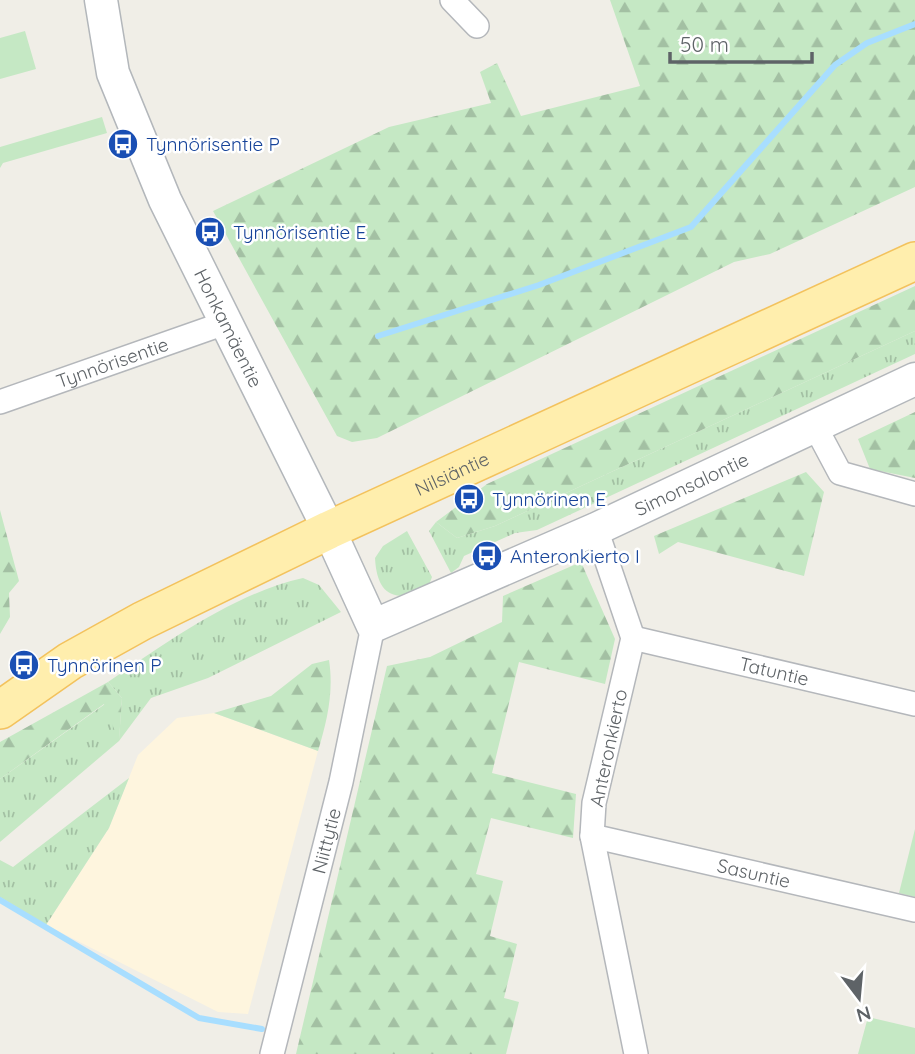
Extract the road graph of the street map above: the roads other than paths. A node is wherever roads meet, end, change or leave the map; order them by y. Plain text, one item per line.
1 (101, 0) edge
2 (452, 0) edge
3 (477, 26) dead end
4 (915, 261) edge
5 (225, 323) junction
6 (915, 379) edge
7 (0, 402) edge
8 (816, 428) junction
9 (915, 494) edge
10 (596, 529) junction
11 (329, 530) junction
12 (373, 626) junction
13 (633, 638) junction
14 (915, 704) edge
15 (0, 710) edge
16 (592, 836) junction
17 (915, 910) edge
18 (272, 1054) edge
19 (636, 1054) edge

1 - 5 street, Honkamäentie
2 - 3 street
4 - 11 main road, Nilsiäntie
5 - 7 street, Tynnörisentie
5 - 11 street, Honkamäentie
6 - 8 street, Simonsalontie
8 - 9 street
8 - 10 street, Simonsalontie
10 - 12 street, Simonsalontie
10 - 13 street
11 - 12 street
11 - 15 main road, Nilsiäntie
12 - 18 street, Niittytie
13 - 14 street, Tatuntie
13 - 16 street, Anteronkierto
16 - 17 street, Sasuntie
16 - 19 street, Anteronkierto

